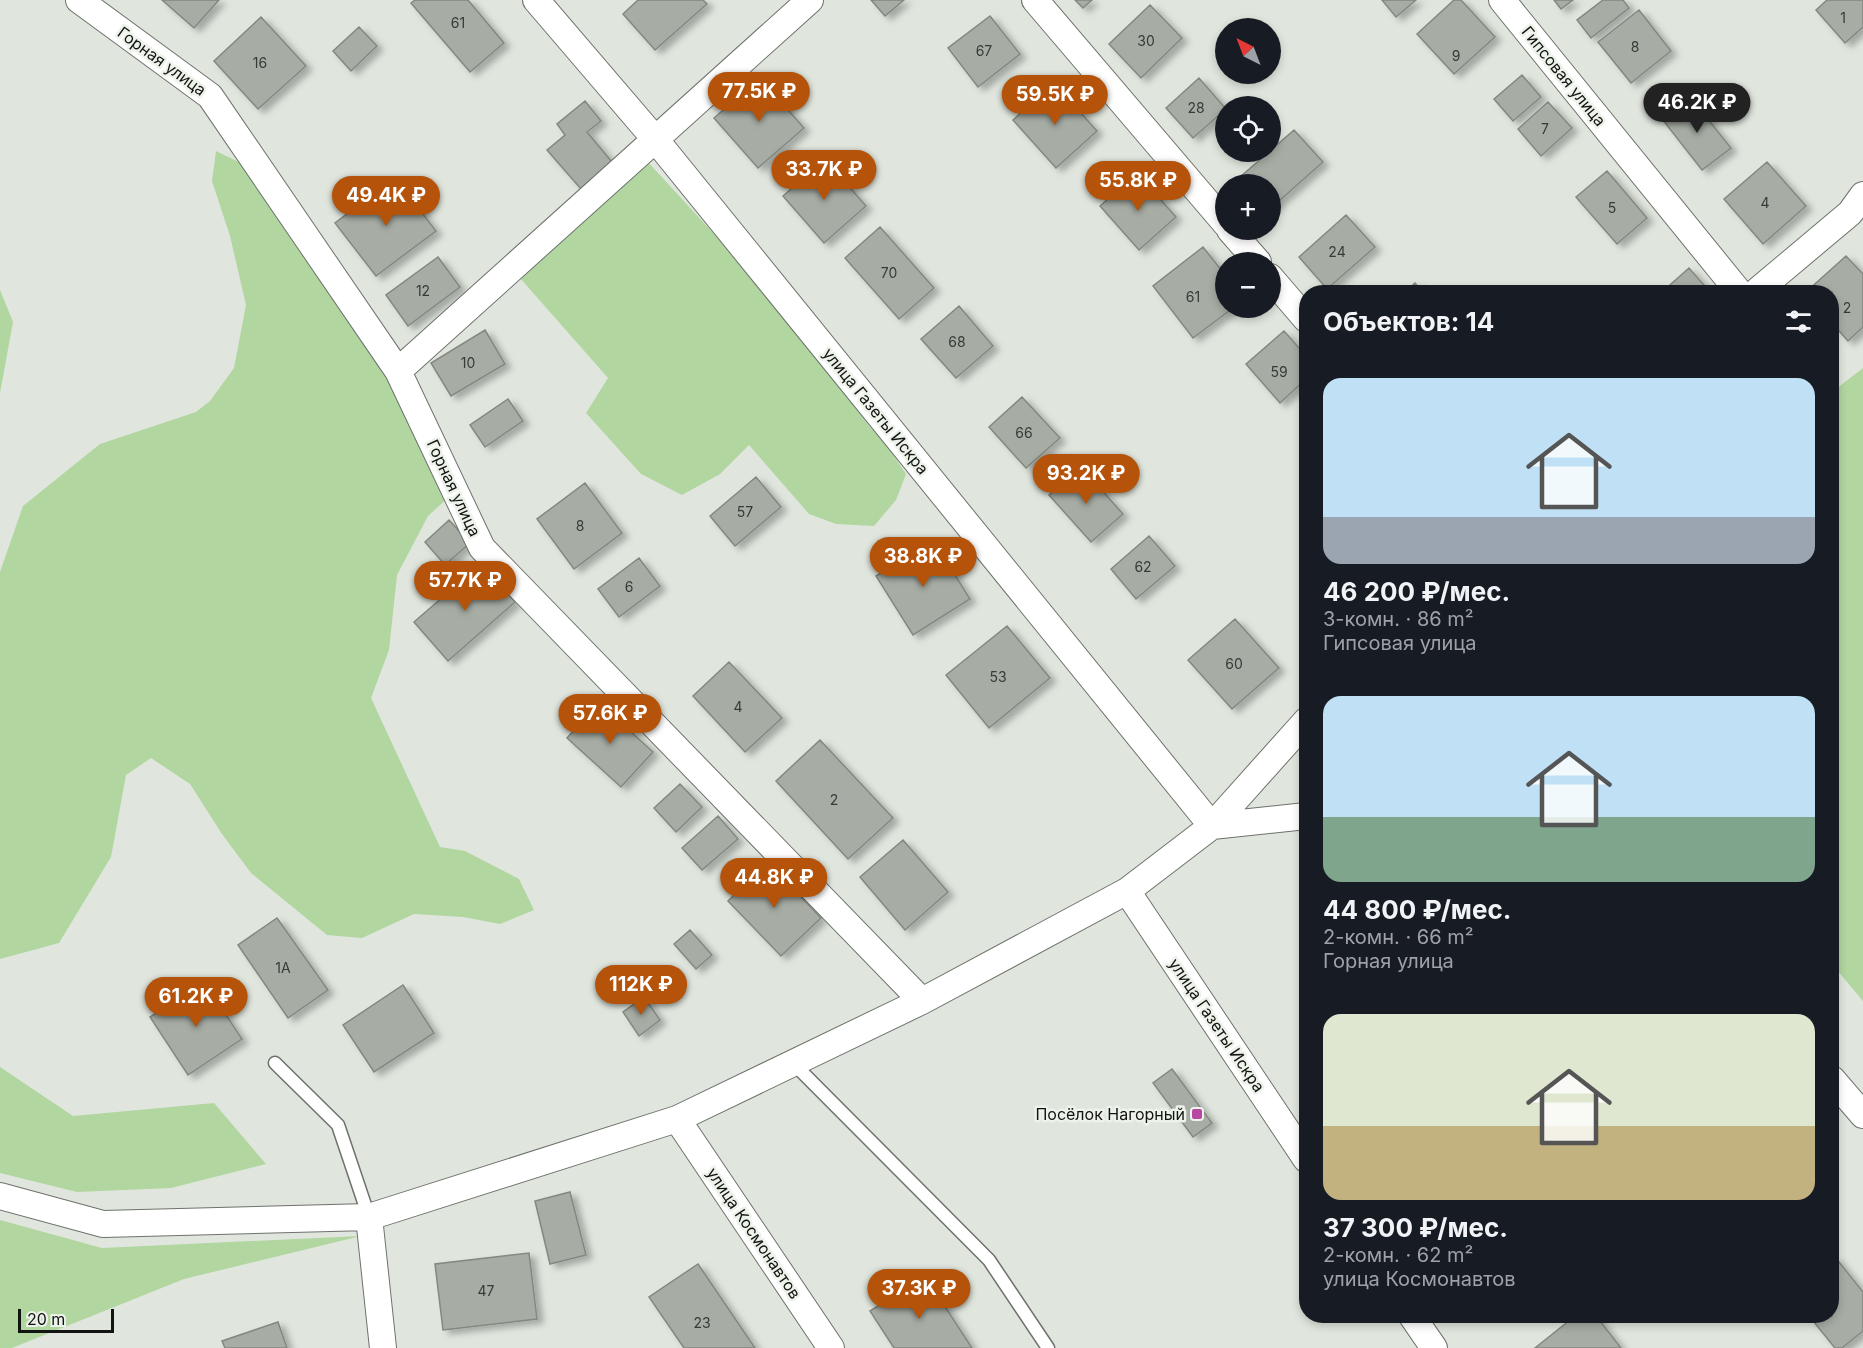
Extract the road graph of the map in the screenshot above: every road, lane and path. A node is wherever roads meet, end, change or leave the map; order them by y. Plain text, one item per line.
1 (79, 0) edge
2 (536, 0) edge
3 (810, 0) edge
4 (1035, 0) edge
5 (1502, 0) edge
6 (655, 139) junction
7 (1863, 195) edge
8 (1215, 211) edge
9 (1239, 240) edge
10 (1249, 252) edge
11 (1733, 285) edge
12 (1764, 285) edge
13 (1281, 290) edge
14 (1299, 311) edge
15 (398, 371) junction
16 (1299, 729) edge
17 (1299, 817) edge
18 (1212, 826) junction
19 (1127, 891) junction
20 (922, 1001) junction
21 (794, 1063) junction
22 (275, 1064) dead end
23 (1839, 1087) edge
24 (1863, 1115) edge
25 (677, 1119) junction
26 (1299, 1149) edge
27 (0, 1196) edge
28 (369, 1217) junction
29 (1417, 1323) edge
30 (384, 1348) edge
31 (831, 1348) edge
32 (1048, 1348) edge
33 (1434, 1348) edge

1 - 15 street, Горная улица
2 - 6 street, улица Газеты Искра
3 - 6 street
4 - 8 street
5 - 11 street, Гипсовая улица
6 - 15 street
6 - 18 street, улица Газеты Искра
7 - 12 street
9 - 10 street
13 - 14 street
15 - 20 street, Горная улица
16 - 18 street
17 - 18 street
18 - 19 street
19 - 20 street
19 - 26 street, улица Газеты Искра
20 - 21 street
21 - 25 street
21 - 32 lane
22 - 28 lane
23 - 24 street
25 - 28 street
25 - 31 street, улица Космонавтов
27 - 28 street
28 - 30 street
29 - 33 street

